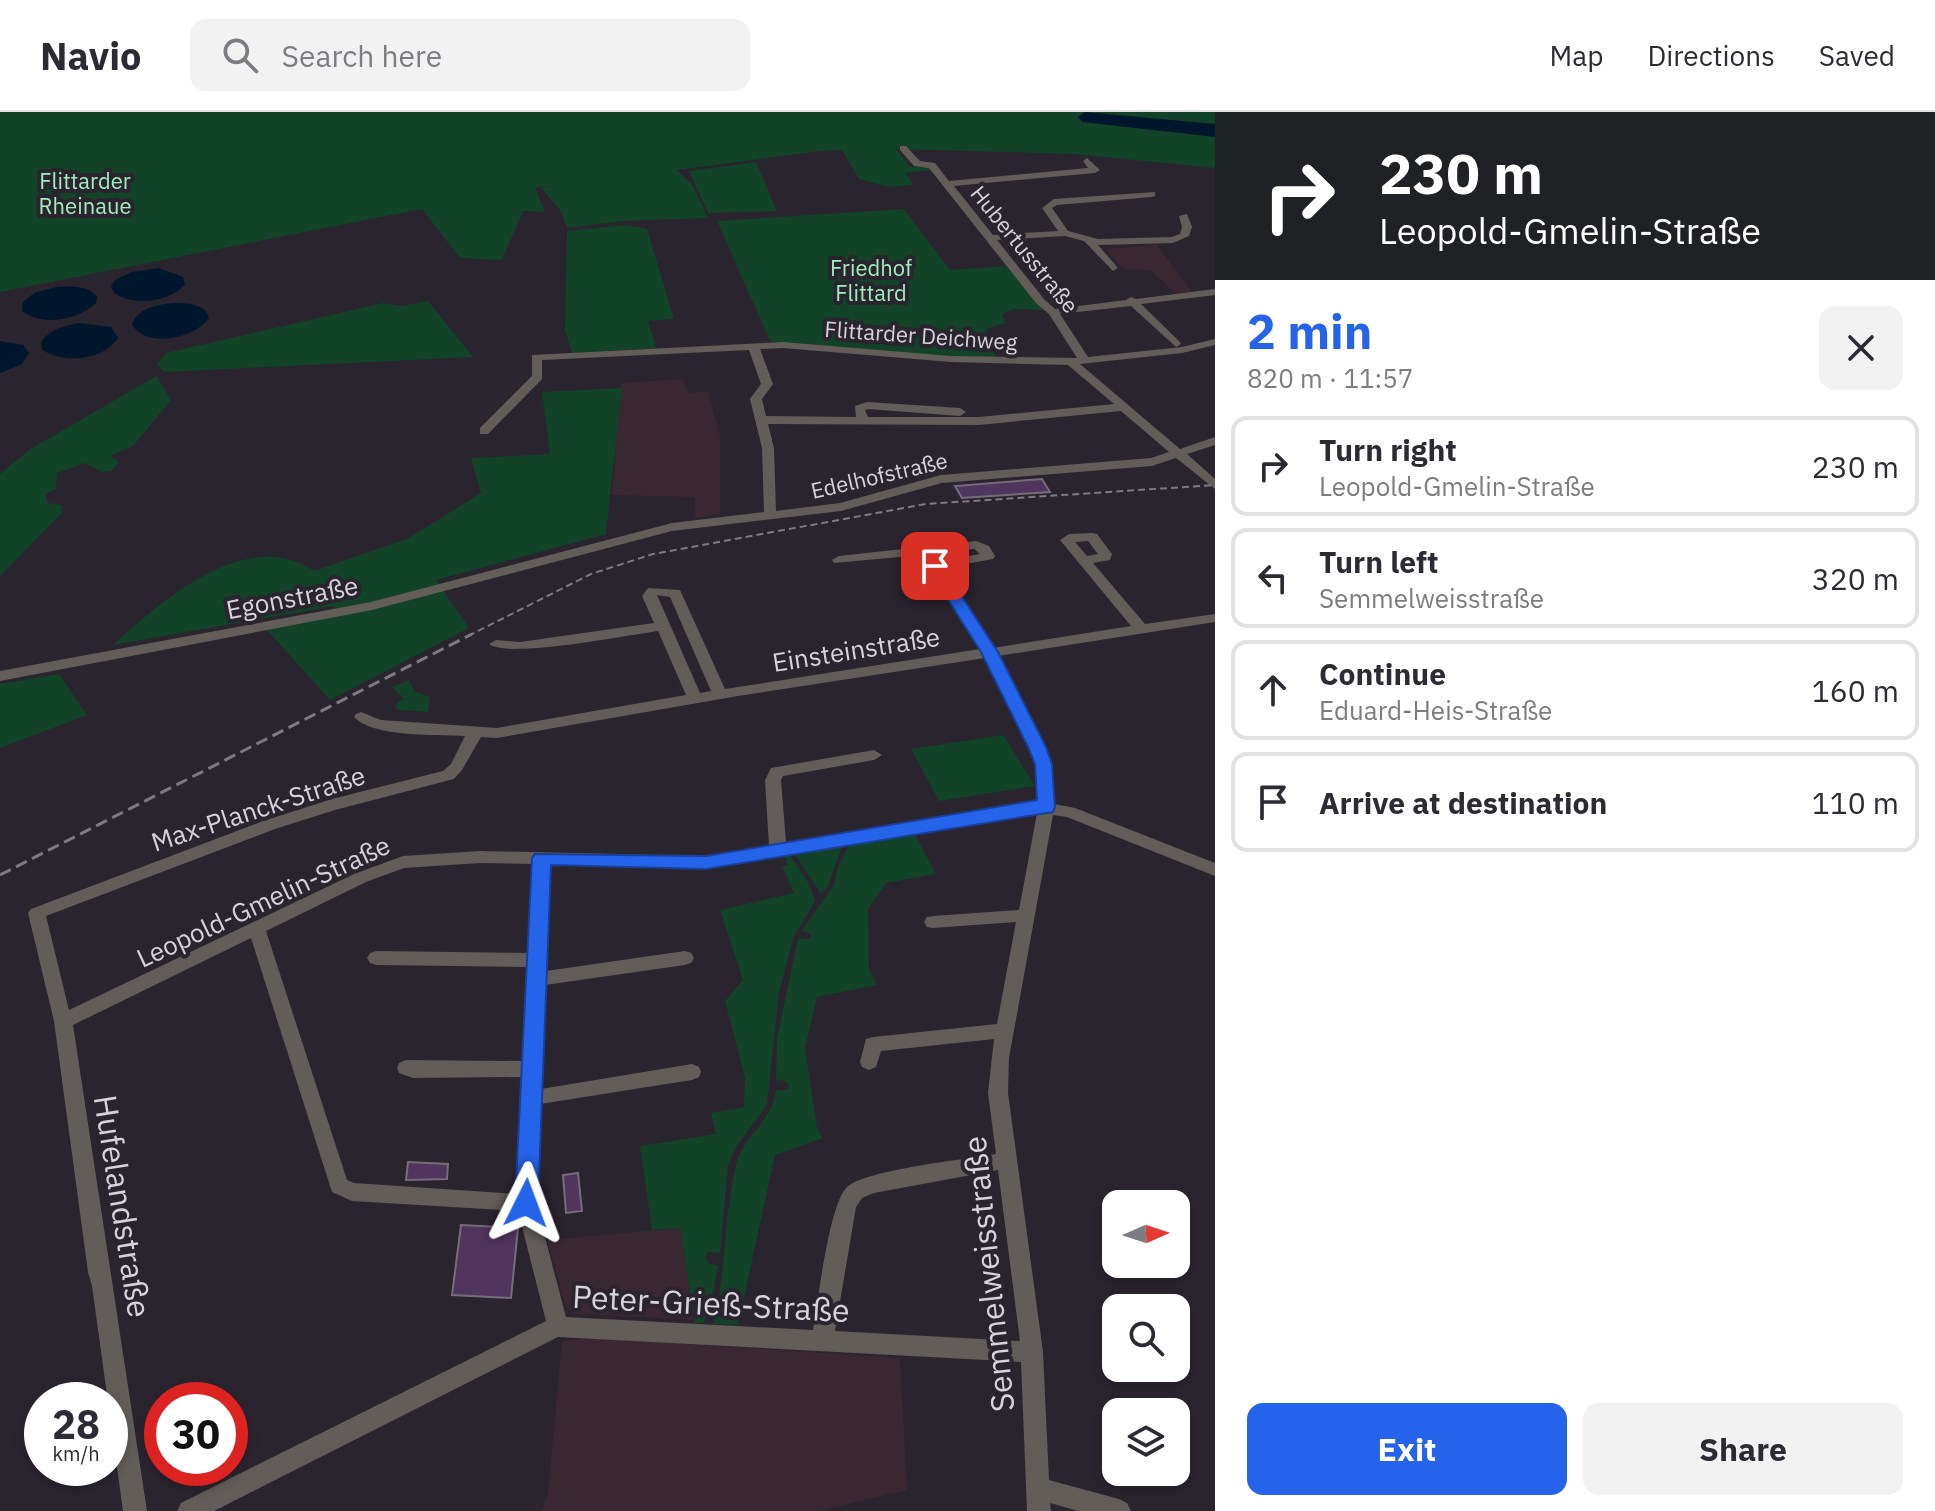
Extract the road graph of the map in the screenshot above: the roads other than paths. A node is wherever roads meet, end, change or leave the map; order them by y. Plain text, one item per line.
1 (903, 148) dead end
2 (1087, 161) dead end
3 (946, 184) junction
4 (1152, 194) dead end
5 (1184, 216) dead end
6 (1065, 233) junction
7 (989, 238) junction
8 (1089, 241) junction
9 (1113, 268) dead end
10 (1215, 292) edge
11 (1131, 300) junction
12 (1053, 312) junction
13 (1215, 342) edge
14 (1176, 344) dead end
15 (753, 346) junction
16 (1085, 361) junction
17 (1071, 362) junction
18 (1123, 407) junction
19 (762, 420) junction
20 (484, 431) dead end
21 (1215, 441) edge
22 (1179, 454) junction
23 (1215, 485) edge
24 (770, 515) junction
25 (590, 549) joint
26 (926, 552) junction
27 (839, 560) dead end
28 (1084, 560) dead end
29 (935, 566) junction
30 (1215, 618) edge
31 (663, 626) junction
32 (1141, 629) junction
33 (496, 644) dead end
34 (989, 652) junction
35 (0, 676) edge
36 (720, 694) junction
37 (695, 699) junction
38 (361, 717) dead end
39 (476, 733) junction
40 (874, 755) dead end
41 (1046, 807) junction
42 (778, 851) junction
43 (542, 858) junction
44 (1215, 870) edge
45 (37, 913) joint
46 (1025, 918) junction
47 (933, 922) dead end
48 (257, 929) junction
49 (376, 958) dead end
50 (685, 958) dead end
51 (536, 970) junction
52 (63, 1021) junction
53 (1005, 1031) junction
54 (869, 1062) dead end
55 (406, 1068) dead end
56 (531, 1069) junction
57 (692, 1072) dead end
58 (531, 1098) junction
59 (1007, 1160) junction
60 (526, 1203) junction
61 (558, 1327) junction
62 (822, 1341) junction
63 (1032, 1352) junction
64 (1039, 1500) edge
65 (135, 1511) edge
66 (189, 1511) edge
67 (1119, 1511) edge

1 - 3 street, Hubertusstraße
2 - 3 street
3 - 7 street, Hubertusstraße
4 - 6 street
5 - 8 street
6 - 7 street
6 - 8 street
7 - 12 street, Hubertusstraße
8 - 9 street
10 - 11 street
11 - 12 street
11 - 14 street
12 - 16 street, Hubertusstraße
13 - 16 street, Flittarder Deichweg
15 - 17 street, Flittarder Deichweg
15 - 19 street
15 - 20 street, Flittarder Deichweg
16 - 17 street, Flittarder Deichweg
17 - 18 street
18 - 19 street
18 - 22 street
19 - 24 street
21 - 22 street, Edelhofstraße
22 - 23 street
22 - 24 street, Edelhofstraße
24 - 25 street, Edelhofstraße
25 - 35 street, Egonstraße
26 - 27 street
26 - 29 street, Semmelweisstraße
26 - 29 street
28 - 32 street
29 - 34 street, Semmelweisstraße
30 - 32 street, Einsteinstraße
31 - 33 street
31 - 36 street
31 - 37 street
32 - 34 street, Einsteinstraße
34 - 36 street, Einsteinstraße
34 - 41 street, Semmelweisstraße
36 - 37 street, Einsteinstraße
37 - 39 street, Einsteinstraße
38 - 39 street, Einsteinstraße
39 - 45 street, Max-Planck-Straße
40 - 42 street
41 - 42 street, Leopold-Gmelin-Straße
41 - 44 street, Leopold-Gmelin-Straße
41 - 46 street, Semmelweisstraße
42 - 43 street, Leopold-Gmelin-Straße
43 - 48 street, Leopold-Gmelin-Straße
43 - 51 street
45 - 52 street, Hufelandstraße
46 - 47 street
46 - 53 street, Semmelweisstraße
48 - 52 street, Leopold-Gmelin-Straße
48 - 60 street
49 - 51 street
50 - 51 street
51 - 56 street
52 - 65 street, Hufelandstraße
53 - 54 street
53 - 59 street, Semmelweisstraße
55 - 56 street
56 - 58 street
57 - 58 street
58 - 60 street
59 - 62 street
59 - 63 street, Semmelweisstraße
60 - 61 street
61 - 62 street, Peter-Grieß-Straße
61 - 66 street, Peter-Grieß-Straße
62 - 63 street, Peter-Grieß-Straße
63 - 64 street, Semmelweisstraße
64 - 67 street

